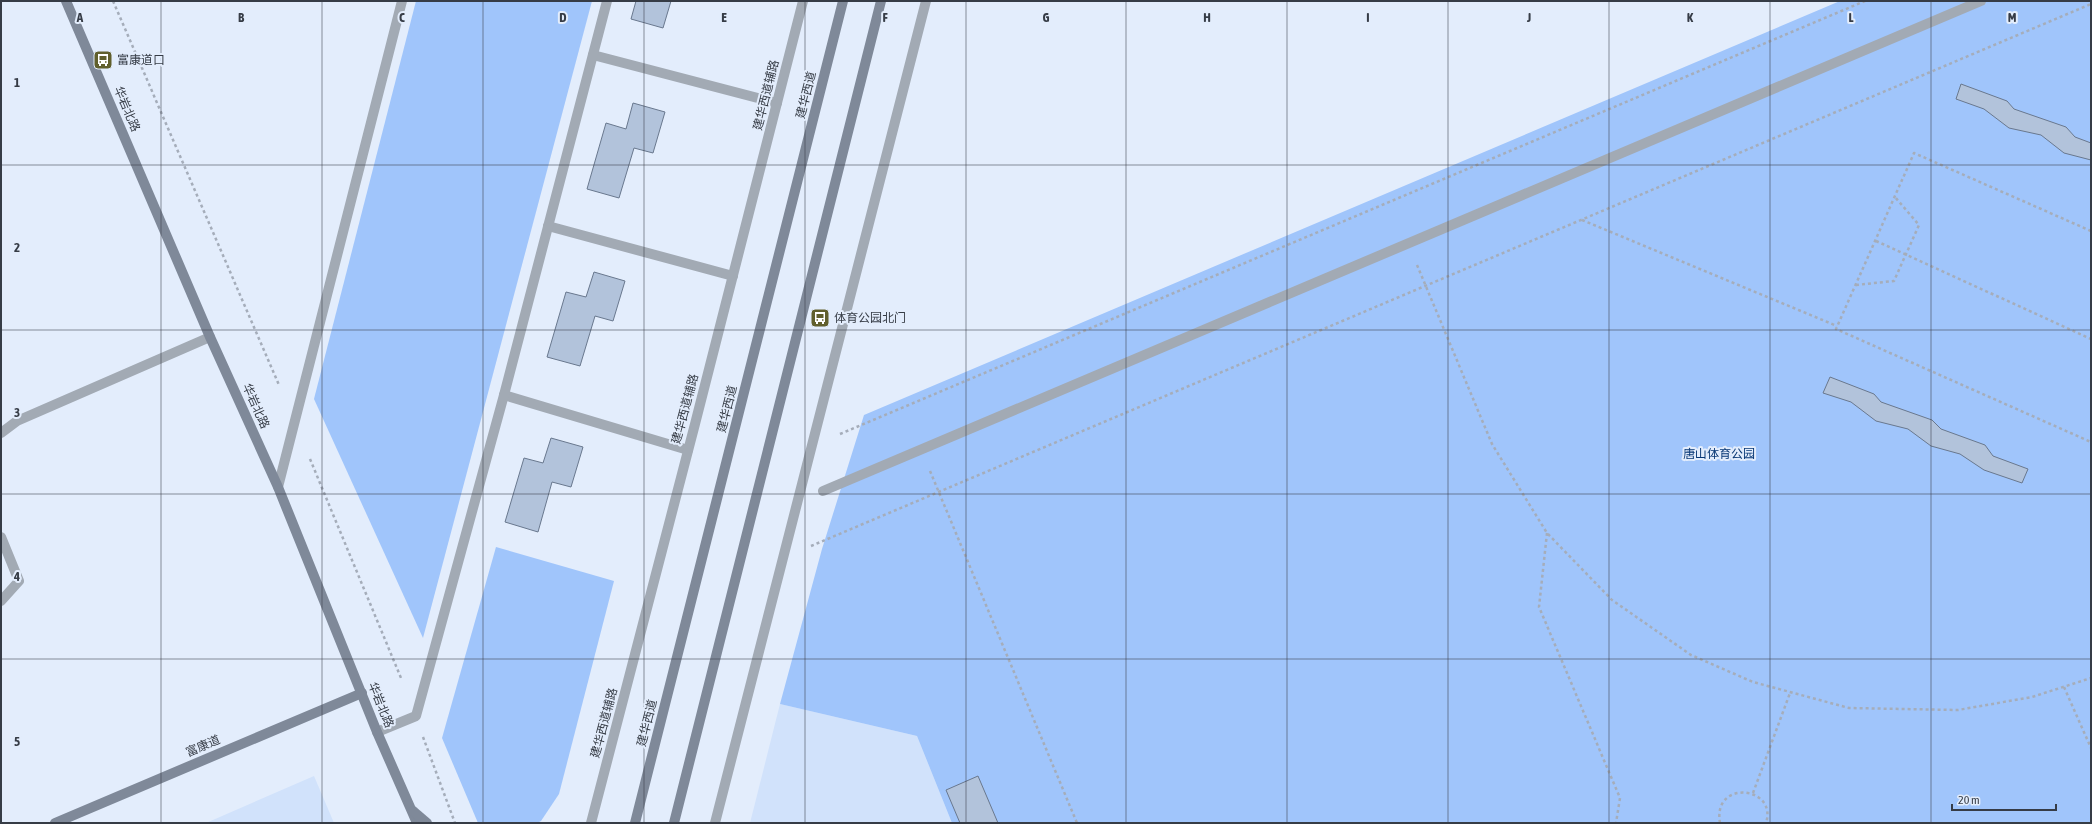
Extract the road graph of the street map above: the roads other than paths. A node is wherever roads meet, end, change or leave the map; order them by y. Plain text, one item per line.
1 (66, 1) edge
2 (402, 1) edge
3 (606, 1) edge
4 (803, 1) edge
5 (843, 1) edge
6 (881, 1) edge
7 (926, 1) edge
8 (1981, 1) edge
9 (593, 55) junction
10 (777, 103) junction
11 (548, 226) junction
12 (733, 276) junction
13 (210, 336) junction
14 (504, 395) junction
15 (1, 433) edge
16 (688, 450) junction
17 (278, 487) junction
18 (823, 491) dead end
19 (1, 538) edge
20 (1, 602) edge
21 (362, 693) junction
22 (378, 732) junction
23 (411, 810) junction
24 (55, 823) edge
25 (417, 823) edge
26 (427, 823) edge
27 (591, 823) edge
28 (636, 823) edge
29 (674, 823) edge
30 (715, 823) edge

1 - 13 main road, 华岩北路
2 - 17 street
3 - 9 street
4 - 10 street, 建华西道辅路
5 - 28 main road, 建华西道
6 - 29 main road
7 - 30 street
8 - 18 street
9 - 10 street
9 - 11 street
10 - 12 street, 建华西道辅路
11 - 12 street
11 - 14 street
12 - 16 street, 建华西道辅路
13 - 15 street
13 - 17 main road, 华岩北路
14 - 16 street
14 - 22 street
16 - 27 street, 建华西道辅路
17 - 21 main road, 华岩北路
19 - 20 street
21 - 22 main road, 华岩北路
21 - 24 main road, 富康道
22 - 23 main road, 华岩北路
23 - 25 main road, 华岩北路
23 - 26 main road

